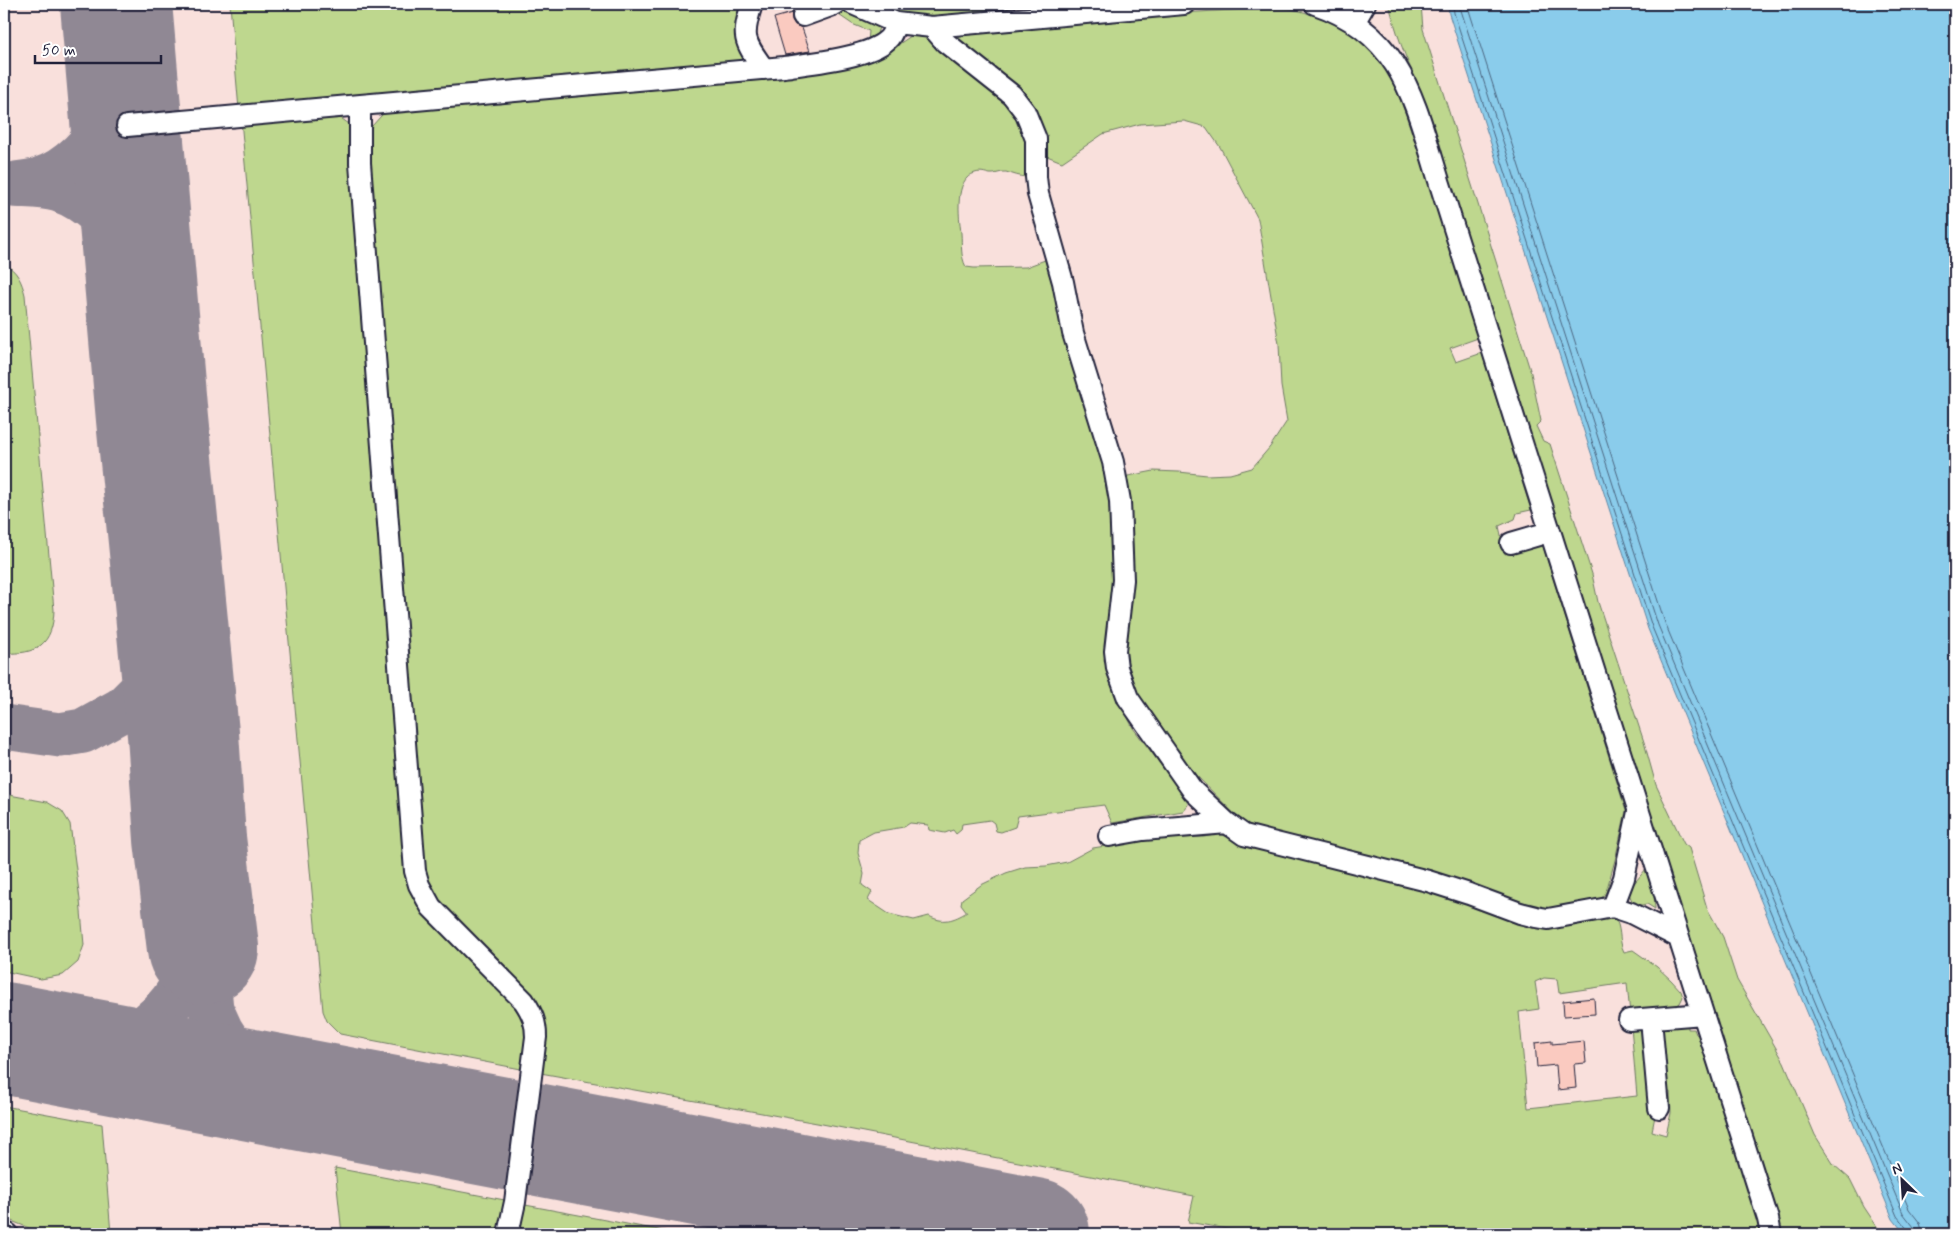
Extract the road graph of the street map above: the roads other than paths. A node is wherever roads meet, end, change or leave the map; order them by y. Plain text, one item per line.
1 (752, 4) edge
2 (836, 4) edge
3 (853, 4) edge
4 (1184, 4) edge
5 (1315, 4) edge
6 (1366, 4) edge
7 (1072, 8) edge
8 (803, 16) dead end
9 (896, 23) junction
10 (1354, 24) junction
11 (932, 27) junction
12 (764, 69) junction
13 (360, 105) junction
14 (127, 126) dead end
15 (1549, 532) junction
16 (1511, 543) dead end
17 (1638, 811) junction
18 (1227, 823) junction
19 (1109, 836) dead end
20 (1613, 907) junction
21 (1678, 937) junction
22 (1703, 1014) junction
23 (1650, 1019) junction
24 (1629, 1020) dead end
25 (1660, 1108) dead end
26 (4, 1232) edge
27 (8, 1234) edge
28 (508, 1234) edge
29 (1771, 1234) edge

1 - 12 lane
2 - 8 lane
3 - 9 lane
4 - 7 lane
5 - 10 lane
6 - 10 lane
7 - 11 lane
9 - 11 lane
9 - 12 lane
10 - 15 lane
11 - 18 lane
12 - 13 lane
13 - 14 lane
13 - 28 lane
15 - 16 lane
15 - 17 lane
17 - 20 lane
17 - 21 lane
18 - 19 lane
18 - 20 lane
20 - 21 lane
21 - 22 lane
22 - 23 lane
22 - 29 lane
23 - 24 lane
23 - 25 lane
26 - 27 lane

